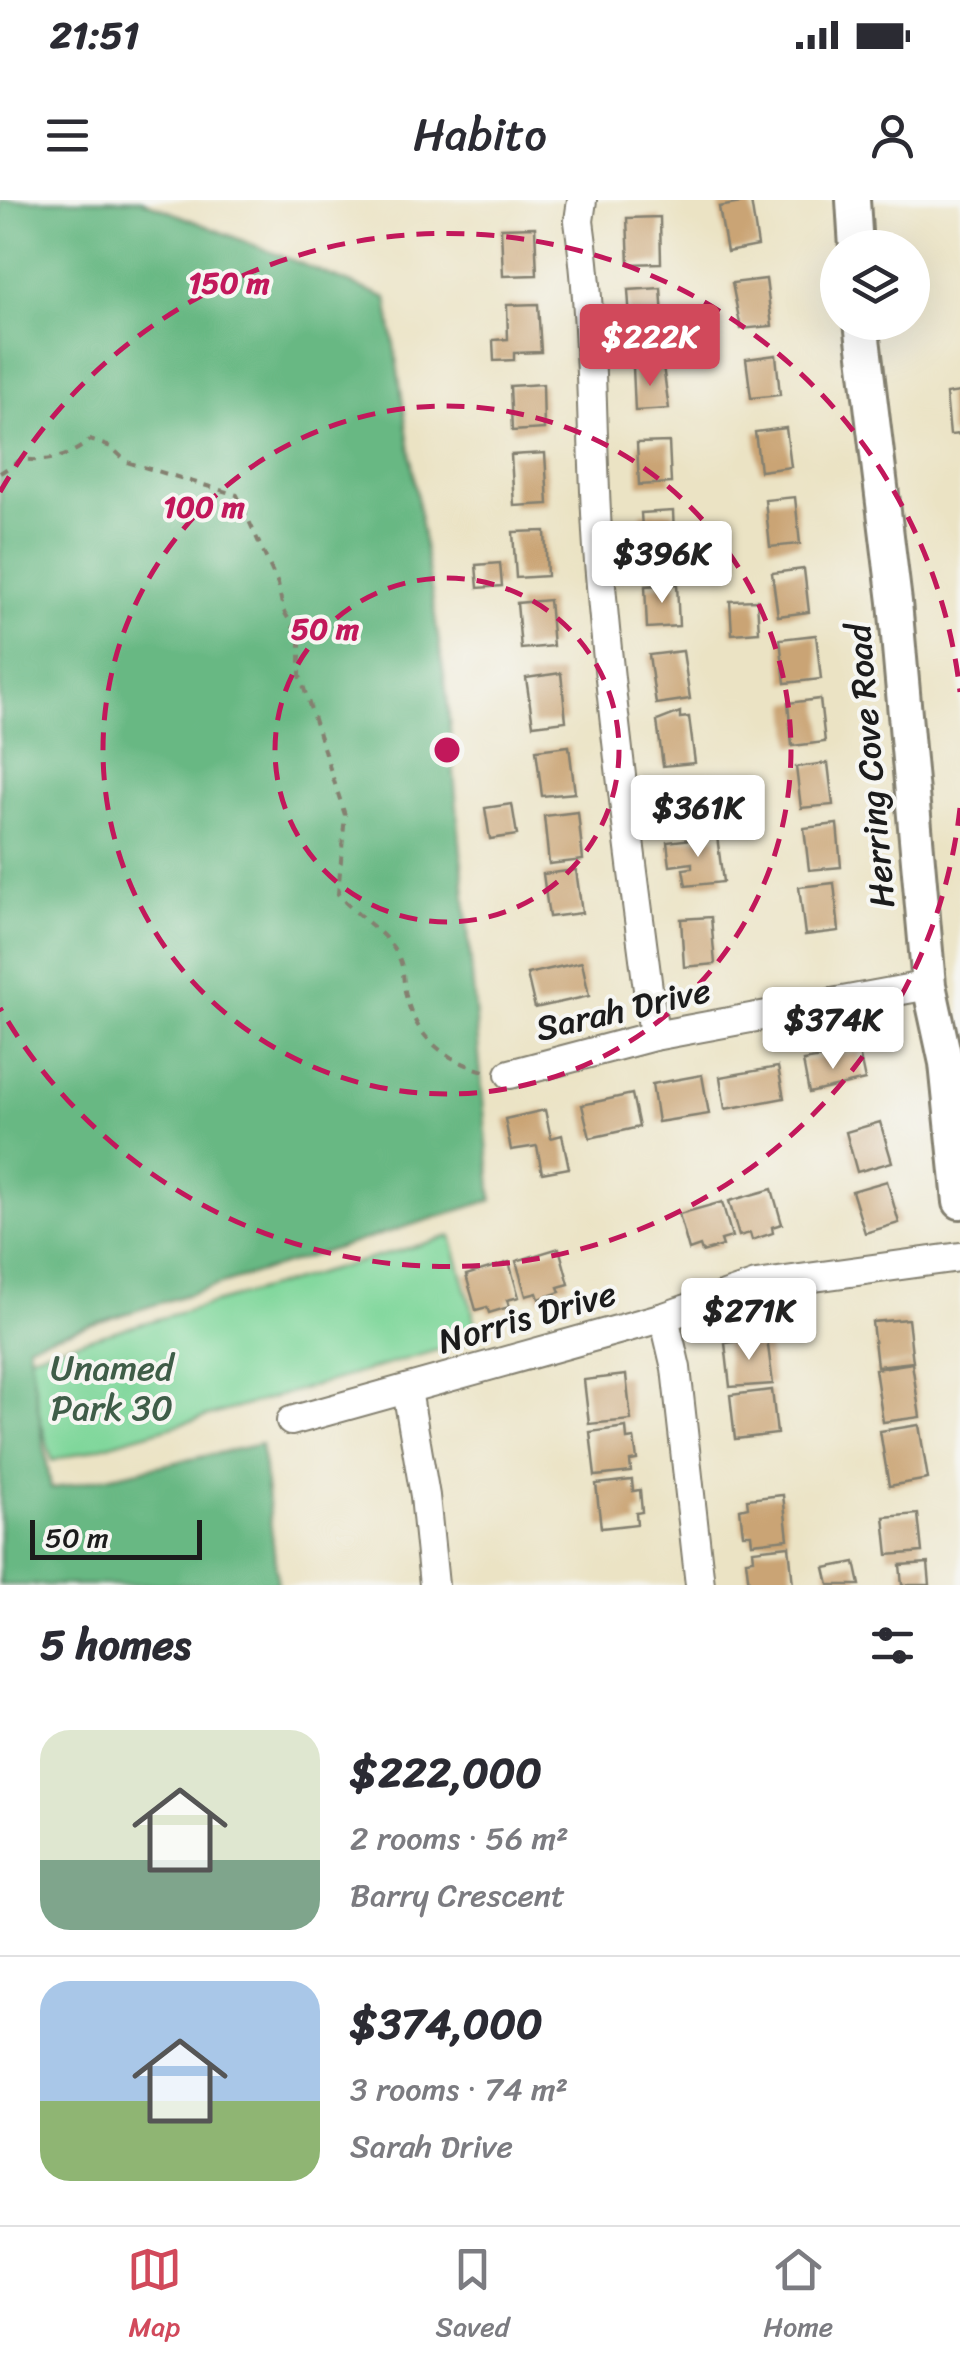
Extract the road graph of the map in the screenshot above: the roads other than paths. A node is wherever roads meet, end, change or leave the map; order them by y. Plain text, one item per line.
1 (582, 200) edge
2 (853, 200) edge
3 (855, 230) edge
4 (863, 340) edge
5 (929, 985) junction
6 (654, 1036) junction
7 (953, 1062) edge
8 (510, 1074) road end
9 (960, 1202) edge
10 (960, 1257) edge
11 (664, 1317) junction
12 (407, 1390) junction
13 (291, 1422) dead end
14 (434, 1585) edge
15 (700, 1585) edge

1 - 6 street
2 - 3 main road
4 - 5 main road, Herring Cove Road
5 - 6 street, Sarah Drive
5 - 7 main road, Herring Cove Road
6 - 8 street, Sarah Drive
7 - 9 main road, Herring Cove Road
10 - 11 street, Norris Drive
11 - 12 street, Norris Drive
11 - 15 street
12 - 13 street, Norris Drive
12 - 14 street

